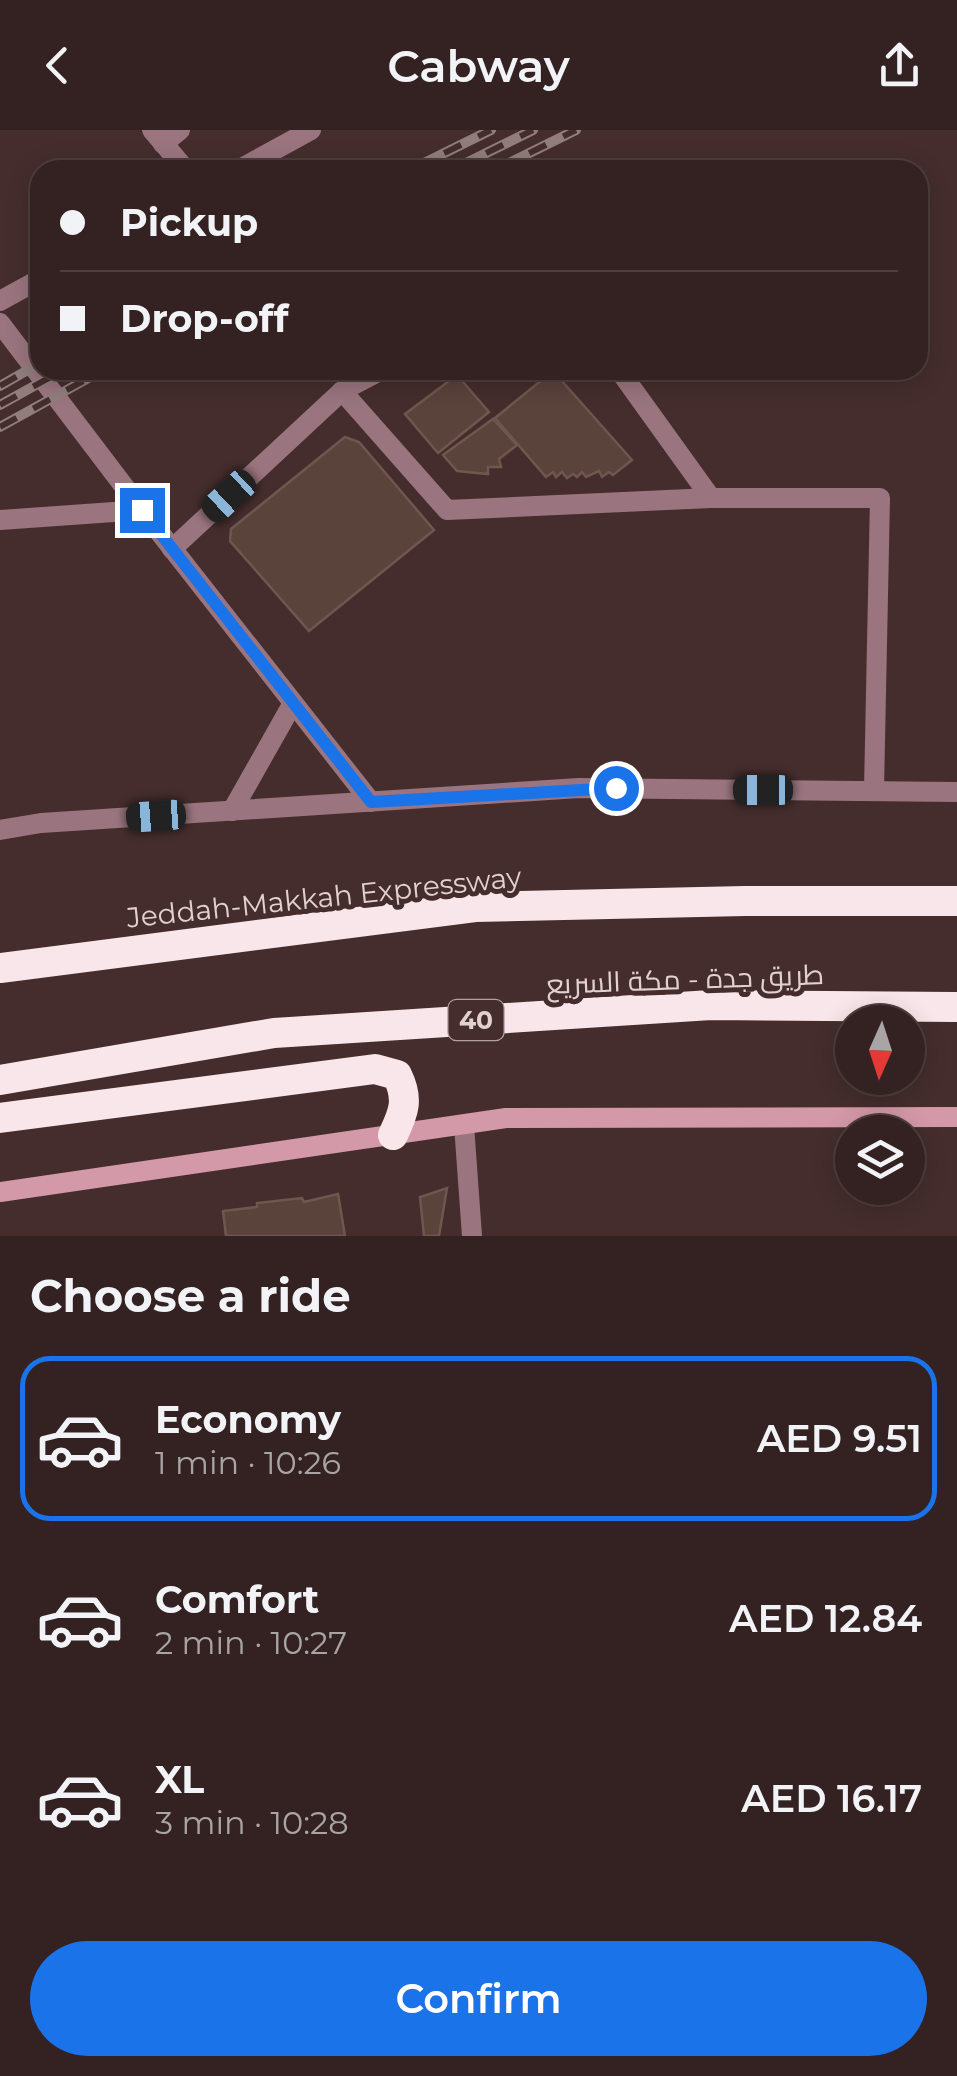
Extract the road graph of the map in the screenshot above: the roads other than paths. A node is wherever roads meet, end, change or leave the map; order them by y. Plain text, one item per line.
1 (311, 130) edge
2 (165, 134) edge
3 (180, 160) edge
4 (256, 160) edge
5 (30, 284) edge
6 (0, 301) edge
7 (0, 322) edge
8 (30, 362) edge
9 (44, 380) edge
10 (363, 380) edge
11 (626, 380) edge
12 (342, 391) junction
13 (711, 498) junction
14 (142, 510) junction
15 (0, 520) edge
16 (172, 549) junction
17 (293, 703) junction
18 (874, 790) junction
19 (957, 792) edge
20 (371, 802) junction
21 (232, 811) junction
22 (0, 830) edge
23 (957, 901) edge
24 (0, 968) edge
25 (957, 1007) edge
26 (0, 1080) edge
27 (957, 1117) edge
28 (0, 1118) edge
29 (464, 1124) junction
30 (393, 1135) junction
31 (0, 1192) edge
32 (472, 1236) edge

1 - 4 street
2 - 3 street
5 - 6 street
7 - 8 street
9 - 14 street
10 - 12 street
11 - 13 street
12 - 13 street
12 - 16 street
13 - 18 street
14 - 15 street
14 - 16 street
16 - 17 street
17 - 20 street
17 - 21 street
18 - 19 street
18 - 20 street
20 - 21 street
21 - 22 street
23 - 24 highway, Jeddah-Makkah Expressway
25 - 26 highway, طريق جدة - مكة السريع / 40
27 - 29 main road
28 - 30 highway
29 - 30 main road
29 - 32 street
30 - 31 main road

